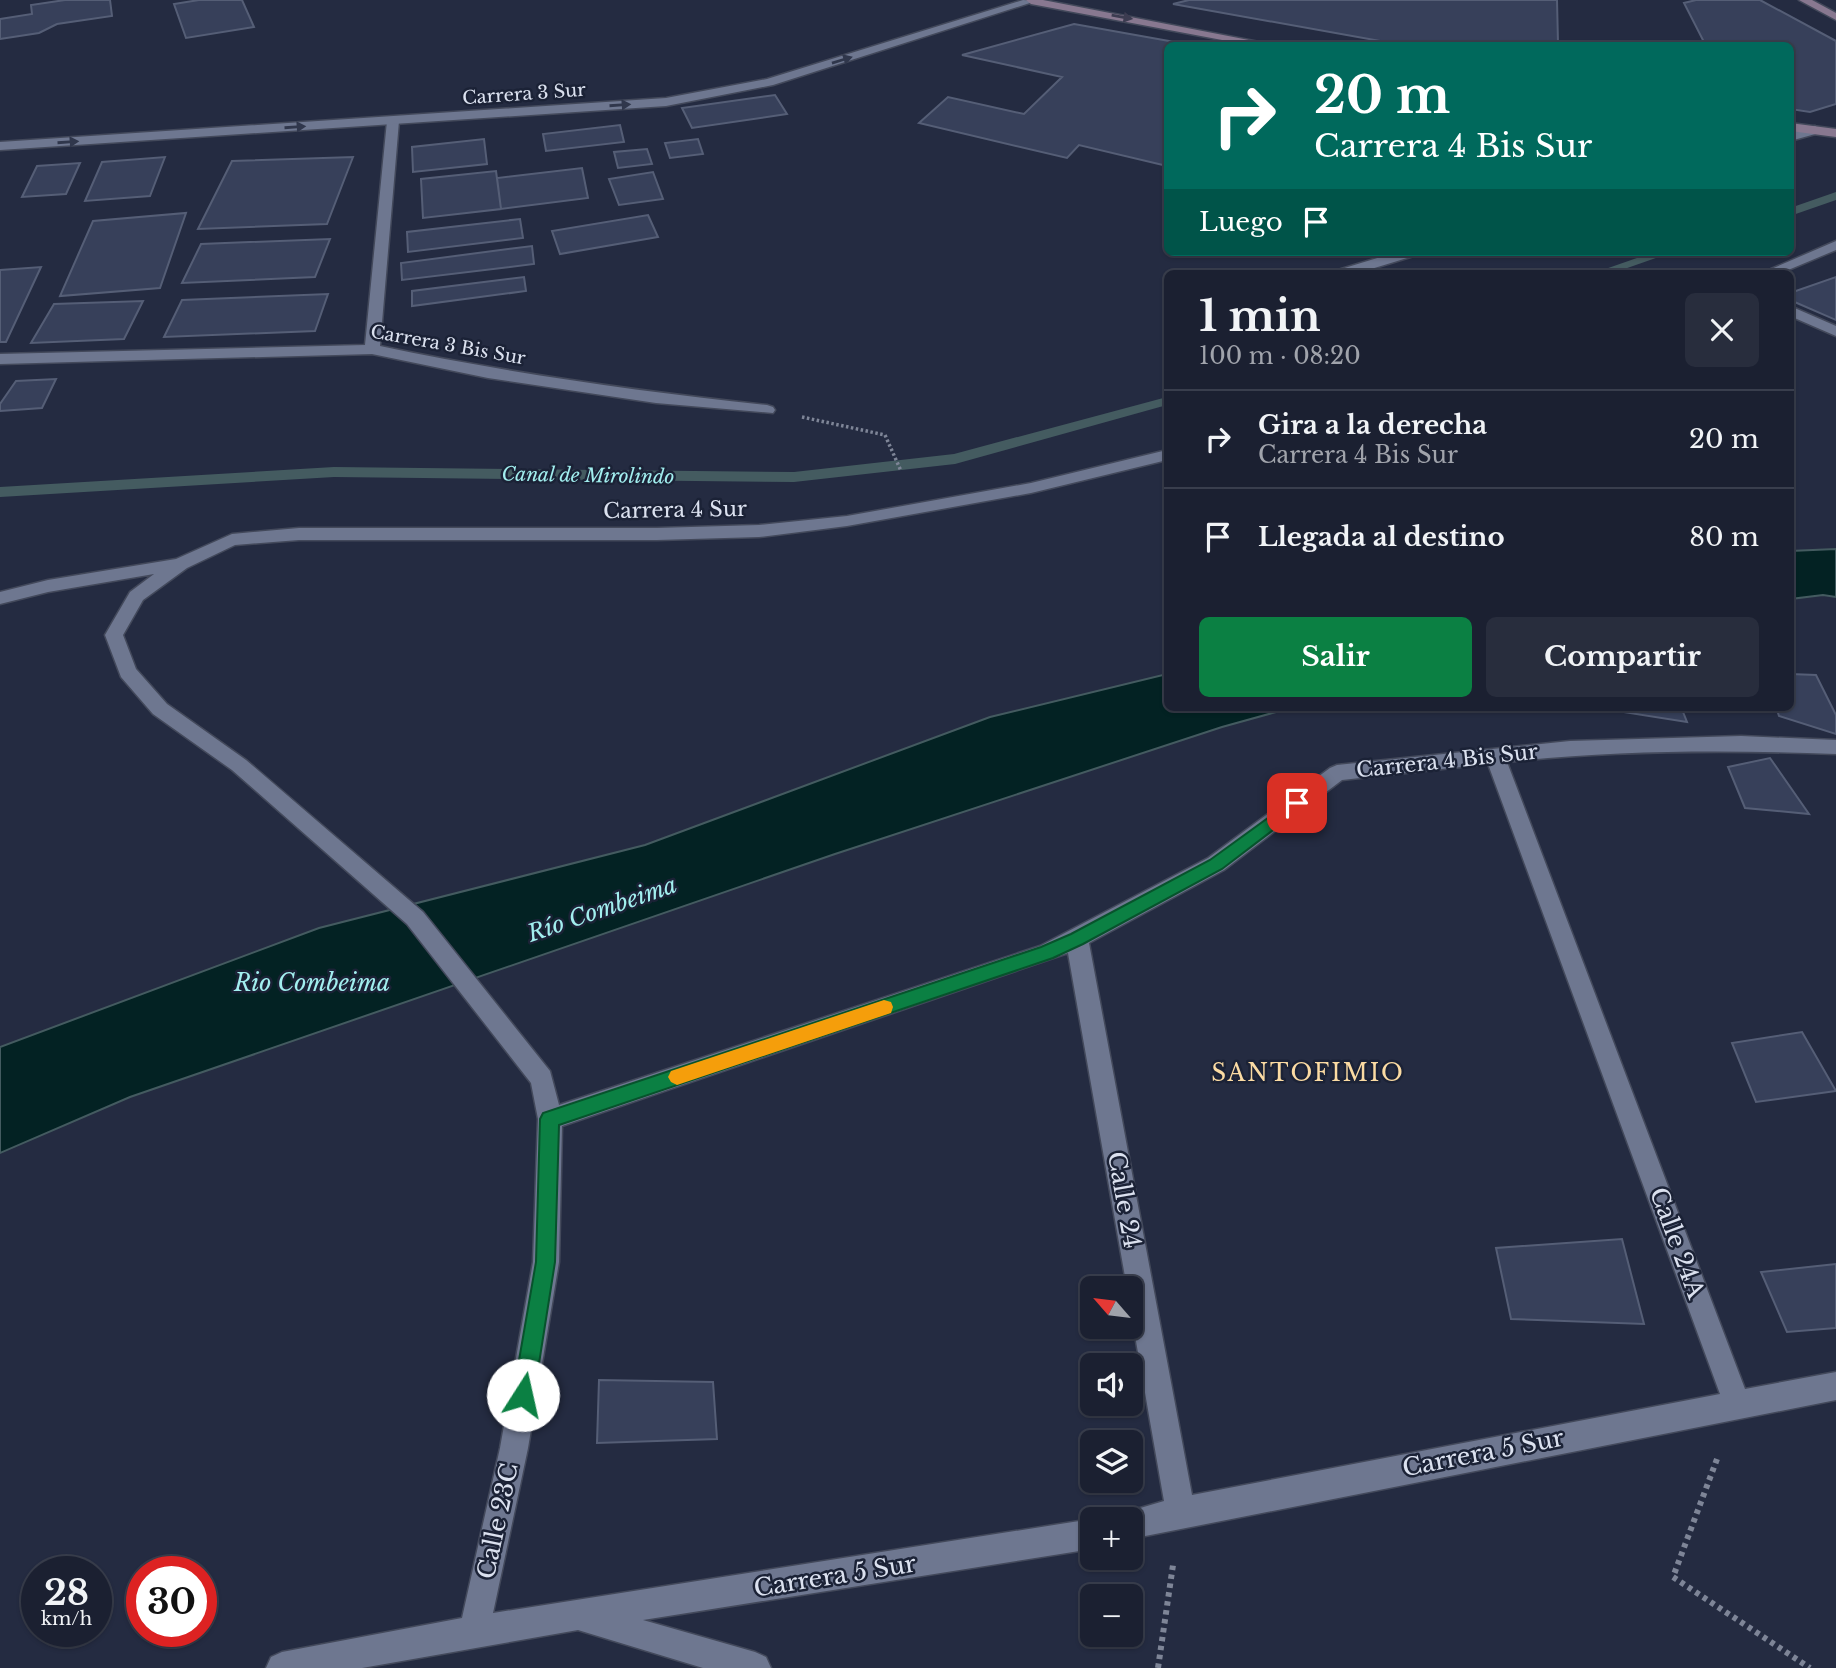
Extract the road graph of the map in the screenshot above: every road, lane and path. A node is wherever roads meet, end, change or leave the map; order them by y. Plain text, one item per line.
1 (1032, 0) edge
2 (1804, 0) edge
3 (1836, 17) edge
4 (1254, 42) edge
5 (393, 121) junction
6 (1794, 127) edge
7 (1815, 130) junction
8 (1836, 133) edge
9 (1794, 136) edge
10 (0, 146) edge
11 (1836, 245) edge
12 (1399, 256) edge
13 (1353, 270) edge
14 (1776, 270) edge
15 (1794, 312) edge
16 (1836, 332) edge
17 (372, 349) junction
18 (0, 359) edge
19 (767, 410) joint
20 (885, 435) dead end
21 (1164, 456) edge
22 (181, 564) junction
23 (0, 598) edge
24 (1836, 747) edge
25 (1495, 756) junction
26 (1077, 939) junction
27 (550, 1119) junction
28 (1836, 1386) edge
29 (1737, 1404) junction
30 (1181, 1512) junction
31 (1143, 1521) edge
32 (1080, 1536) edge
33 (578, 1615) junction
34 (474, 1630) junction
35 (282, 1668) edge
36 (755, 1668) edge
37 (1158, 1668) edge
38 (1810, 1668) edge

1 -> 4 main road
5 -> 1 street, Carrera 3 Sur
2 - 3 main road
10 -> 5 street, Carrera 3 Sur
5 - 17 street
6 - 7 main road
7 - 8 main road
7 - 9 street
11 - 14 street
12 - 13 street
15 - 16 street
17 - 18 street, Carrera 3 Bis Sur
17 - 19 street, Carrera 3 Bis Sur
19 - 20 path
21 - 22 street, Carrera 4 Sur
22 - 23 street
22 - 27 street, Calle 23C
24 - 25 street, Carrera 4 Bis Sur
25 - 26 street, Carrera 4 Bis Sur
25 - 29 street, Calle 24A
26 - 27 street, Carrera 4 Bis Sur
26 - 30 street, Calle 24
27 - 34 street, Calle 23C
28 - 29 street, Carrera 5 Sur
29 - 30 street, Carrera 5 Sur
29 - 38 path
30 - 31 street, Carrera 5 Sur
30 - 37 path
32 - 33 street, Carrera 5 Sur
33 - 34 street, Carrera 5 Sur
33 - 36 street, Carrera 5 Sur
34 - 35 street, Carrera 5 Sur

